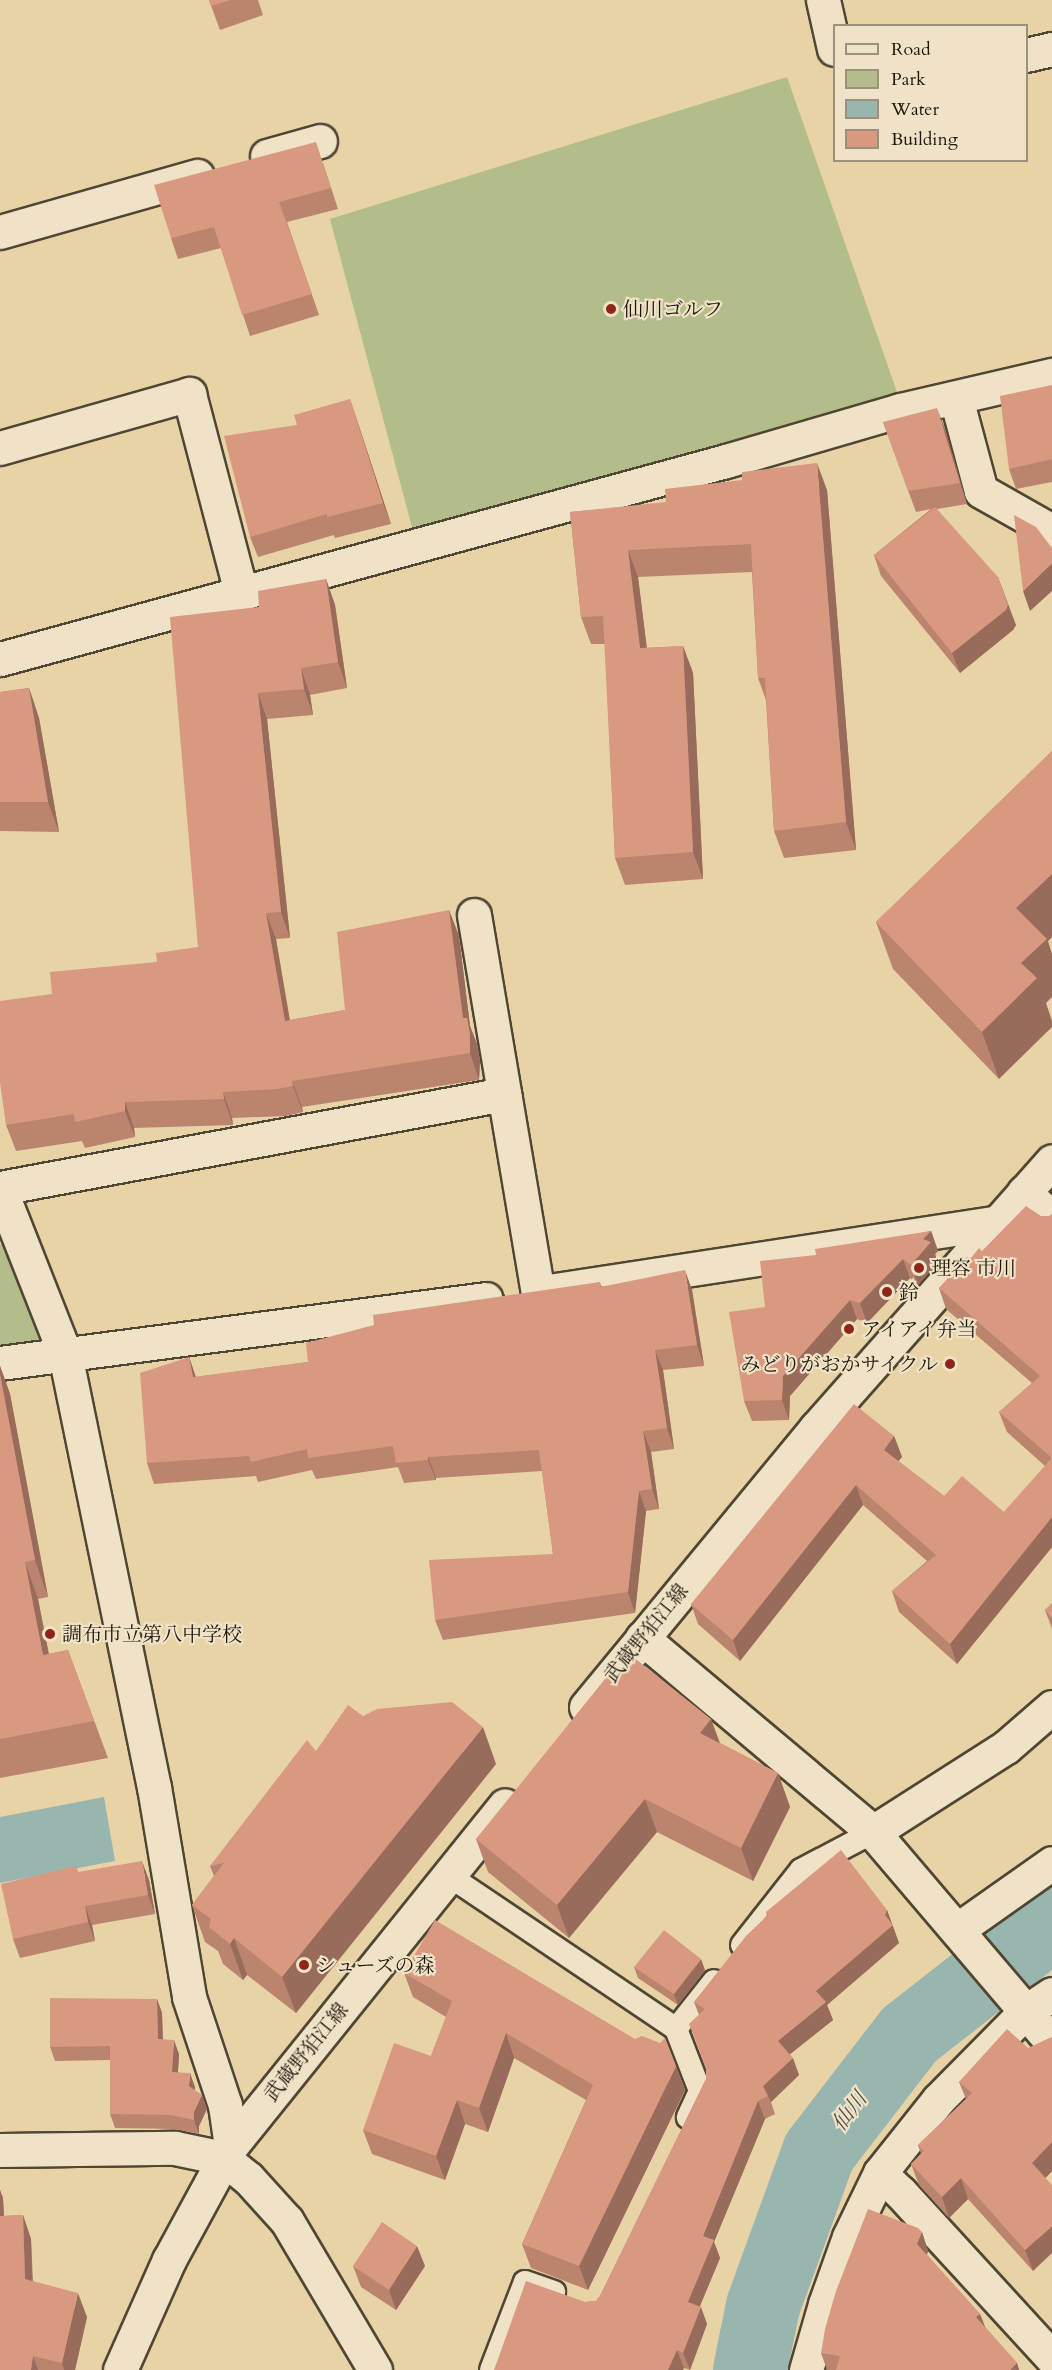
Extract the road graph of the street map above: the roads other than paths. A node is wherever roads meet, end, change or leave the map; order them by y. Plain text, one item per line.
1 (823, 0) edge
2 (833, 45) edge
3 (1052, 48) edge
4 (1028, 54) edge
5 (320, 141) dead end
6 (0, 232) edge
7 (1052, 375) edge
8 (956, 398) junction
9 (0, 448) edge
10 (1052, 531) edge
11 (241, 592) junction
12 (0, 659) edge
13 (474, 915) dead end
14 (504, 1094) junction
15 (1052, 1161) edge
16 (0, 1188) edge
17 (1024, 1192) junction
18 (1052, 1218) edge
19 (998, 1222) junction
20 (538, 1293) junction
21 (65, 1354) junction
22 (0, 1363) edge
23 (642, 1638) junction
24 (1052, 1707) edge
25 (568, 1729) edge
26 (523, 1784) edge
27 (873, 1832) junction
28 (1052, 1863) edge
29 (448, 1875) junction
30 (957, 1930) junction
31 (1052, 1994) edge
32 (1020, 2004) junction
33 (676, 2029) junction
34 (1052, 2042) edge
35 (680, 2132) edge
36 (0, 2150) edge
37 (227, 2152) junction
38 (880, 2173) junction
39 (575, 2300) edge
40 (1052, 2358) edge
41 (120, 2370) edge
42 (375, 2370) edge
43 (491, 2370) edge
44 (806, 2370) edge

1 - 2 street
3 - 4 street
5 - 6 street
7 - 8 street
8 - 10 street
8 - 11 street
9 - 11 street
11 - 12 street
13 - 14 street
14 - 16 street
14 - 20 street
15 - 17 street, 武蔵野狛江線
16 - 21 street
17 - 18 street
17 - 19 street, 武蔵野狛江線
19 - 20 street
19 - 23 street, 武蔵野狛江線
20 - 21 street
21 - 22 street
21 - 37 street
23 - 25 street, 武蔵野狛江線
23 - 27 street
24 - 27 street
26 - 29 street, 武蔵野狛江線
27 - 30 street
27 - 33 lane
28 - 30 street
29 - 33 lane
29 - 37 street, 武蔵野狛江線
30 - 32 street
31 - 32 street
32 - 34 street
32 - 38 street
33 - 35 lane
36 - 37 street
37 - 41 street, 武蔵野狛江線
37 - 42 street
38 - 40 street
38 - 44 street
39 - 43 lane

